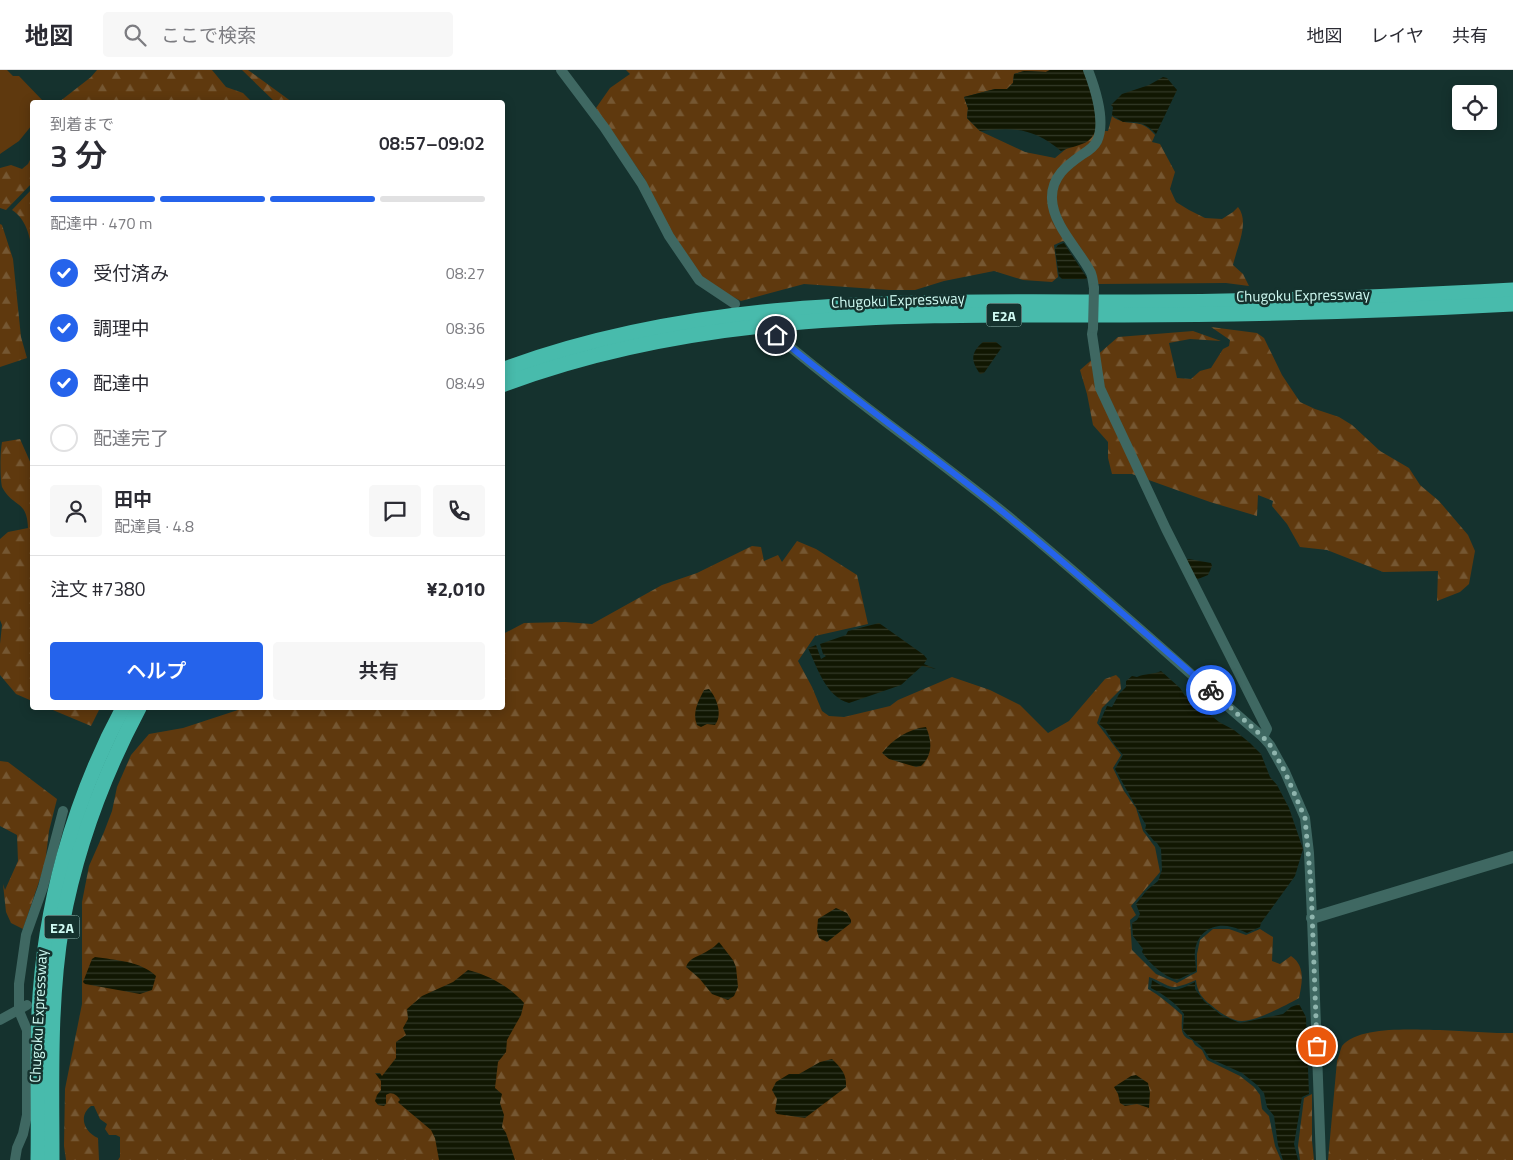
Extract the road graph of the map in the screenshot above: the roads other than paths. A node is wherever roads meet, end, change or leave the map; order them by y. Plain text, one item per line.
1 (561, 70) edge
2 (1088, 70) edge
3 (1513, 290) edge
4 (735, 304) dead end
5 (1513, 304) edge
6 (776, 335) dead end
7 (505, 369) edge
8 (505, 384) edge
9 (122, 710) edge
10 (138, 710) edge
11 (1263, 737) junction
12 (63, 811) dead end
13 (1513, 857) edge
14 (1312, 918) junction
15 (23, 1008) junction
16 (0, 1020) edge
17 (15, 1160) edge
18 (38, 1160) edge
19 (52, 1160) edge
20 (1321, 1160) edge

1 - 4 street
2 - 11 street, bridge
3 - 7 highway, Chugoku Expressway / E2A
5 - 8 highway, Chugoku Expressway / E2A
6 - 11 street
9 - 18 highway, Chugoku Expressway / E2A
10 - 19 highway, Chugoku Expressway / E2A
11 - 14 street
12 - 15 street
13 - 14 street
14 - 20 street
15 - 16 street
15 - 17 street

